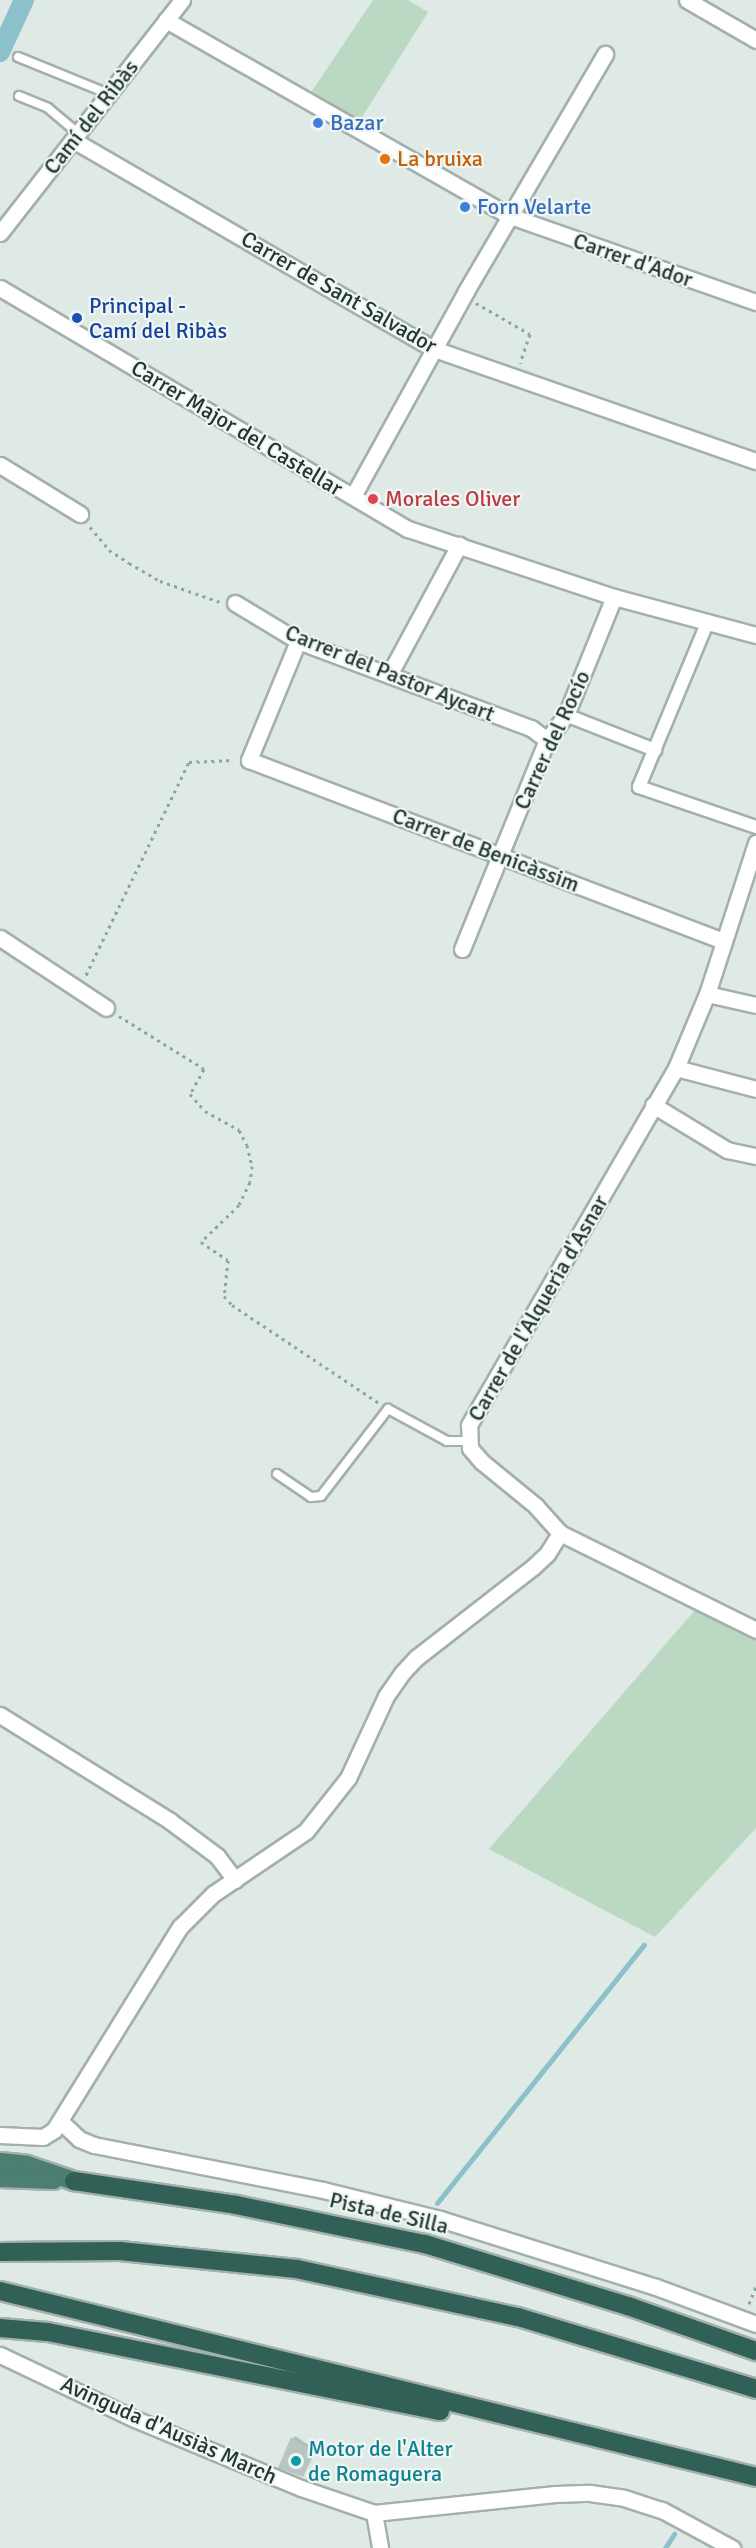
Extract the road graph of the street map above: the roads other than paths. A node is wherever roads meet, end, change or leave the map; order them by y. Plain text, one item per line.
1 (182, 0) edge
2 (687, 0) edge
3 (166, 20) junction
4 (756, 40) edge
5 (605, 54) dead end
6 (18, 57) dead end
7 (109, 94) junction
8 (19, 96) dead end
9 (76, 136) junction
10 (510, 216) junction
11 (0, 233) edge
12 (0, 288) edge
13 (756, 302) edge
14 (434, 349) junction
15 (756, 461) edge
16 (0, 465) edge
17 (352, 496) junction
18 (80, 514) road end
19 (459, 545) junction
20 (614, 597) junction
21 (235, 603) road end
22 (708, 621) junction
23 (756, 635) edge
24 (298, 641) junction
25 (389, 675) junction
26 (566, 715) junction
27 (547, 740) junction
28 (655, 750) junction
29 (756, 827) edge
30 (756, 846) edge
31 (501, 856) junction
32 (0, 938) edge
33 (723, 941) junction
34 (462, 949) dead end
35 (706, 994) junction
36 (756, 1005) edge
37 (105, 1008) road end
38 (676, 1068) junction
39 (756, 1089) edge
40 (653, 1105) junction
41 (756, 1156) edge
42 (469, 1441) junction
43 (277, 1474) dead end
44 (560, 1533) junction
45 (756, 1630) edge
46 (0, 1715) edge
47 (235, 1880) junction
48 (60, 2121) junction
49 (0, 2135) edge
50 (0, 2162) edge
51 (0, 2178) edge
52 (74, 2181) junction
53 (0, 2252) edge
54 (0, 2291) edge
55 (756, 2324) edge
56 (0, 2328) edge
57 (756, 2351) edge
58 (0, 2355) edge
59 (756, 2389) edge
60 (722, 2468) junction
61 (756, 2477) edge
62 (374, 2513) junction
63 (380, 2548) edge
64 (732, 2548) edge

1 - 3 street, Camí del Ribàs
2 - 4 street
3 - 7 street, Camí del Ribàs
3 - 10 street, Carrer d'Ador
5 - 10 street
6 - 7 lane
7 - 9 street, Camí del Ribàs
8 - 9 lane
9 - 11 street, Camí del Ribàs
9 - 14 street, Carrer de Sant Salvador
10 - 13 street, Carrer d'Ador
10 - 14 street
12 - 17 street, Carrer Major del Castellar
14 - 15 street, Carrer de Sant Salvador
14 - 17 street
16 - 18 street
17 - 19 street, Carrer Major del Castellar
19 - 20 street, Carrer Major del Castellar
19 - 25 street
20 - 22 street, Carrer Major del Castellar
20 - 26 street, Carrer del Rocío
21 - 24 street, Carrer del Pastor Aycart
22 - 23 street, Carrer Major del Castellar
22 - 28 street
24 - 25 street, Carrer del Pastor Aycart
24 - 31 street, Carrer de Benicàssim
25 - 27 street, Carrer del Pastor Aycart
26 - 27 street, Carrer del Rocío
26 - 28 street
27 - 31 street, Carrer del Rocío
28 - 29 street
30 - 33 street, Carrer de l'Alqueria d'Asnar
31 - 33 street, Carrer de Benicàssim
31 - 34 street, Carrer del Rocío
32 - 37 street
33 - 35 street, Carrer de l'Alqueria d'Asnar
35 - 36 street
35 - 38 street, Carrer de l'Alqueria d'Asnar
38 - 39 street
38 - 40 street, Carrer de l'Alqueria d'Asnar
40 - 41 street
40 - 42 street, Carrer de l'Alqueria d'Asnar
42 - 43 lane
42 - 44 street, Carrer de l'Alqueria d'Asnar
44 - 45 street
44 - 47 street
46 - 47 street
47 - 48 street
48 - 49 street
48 - 55 street
50 - 52 highway
51 - 52 highway, Pista de Silla
52 - 57 highway, Pista de Silla
53 - 59 highway
54 - 60 highway
56 - 60 highway
58 - 62 street, Avinguda d'Ausiàs March
60 - 61 highway
62 - 63 street
62 - 64 street, Avinguda d'Ausiàs March

